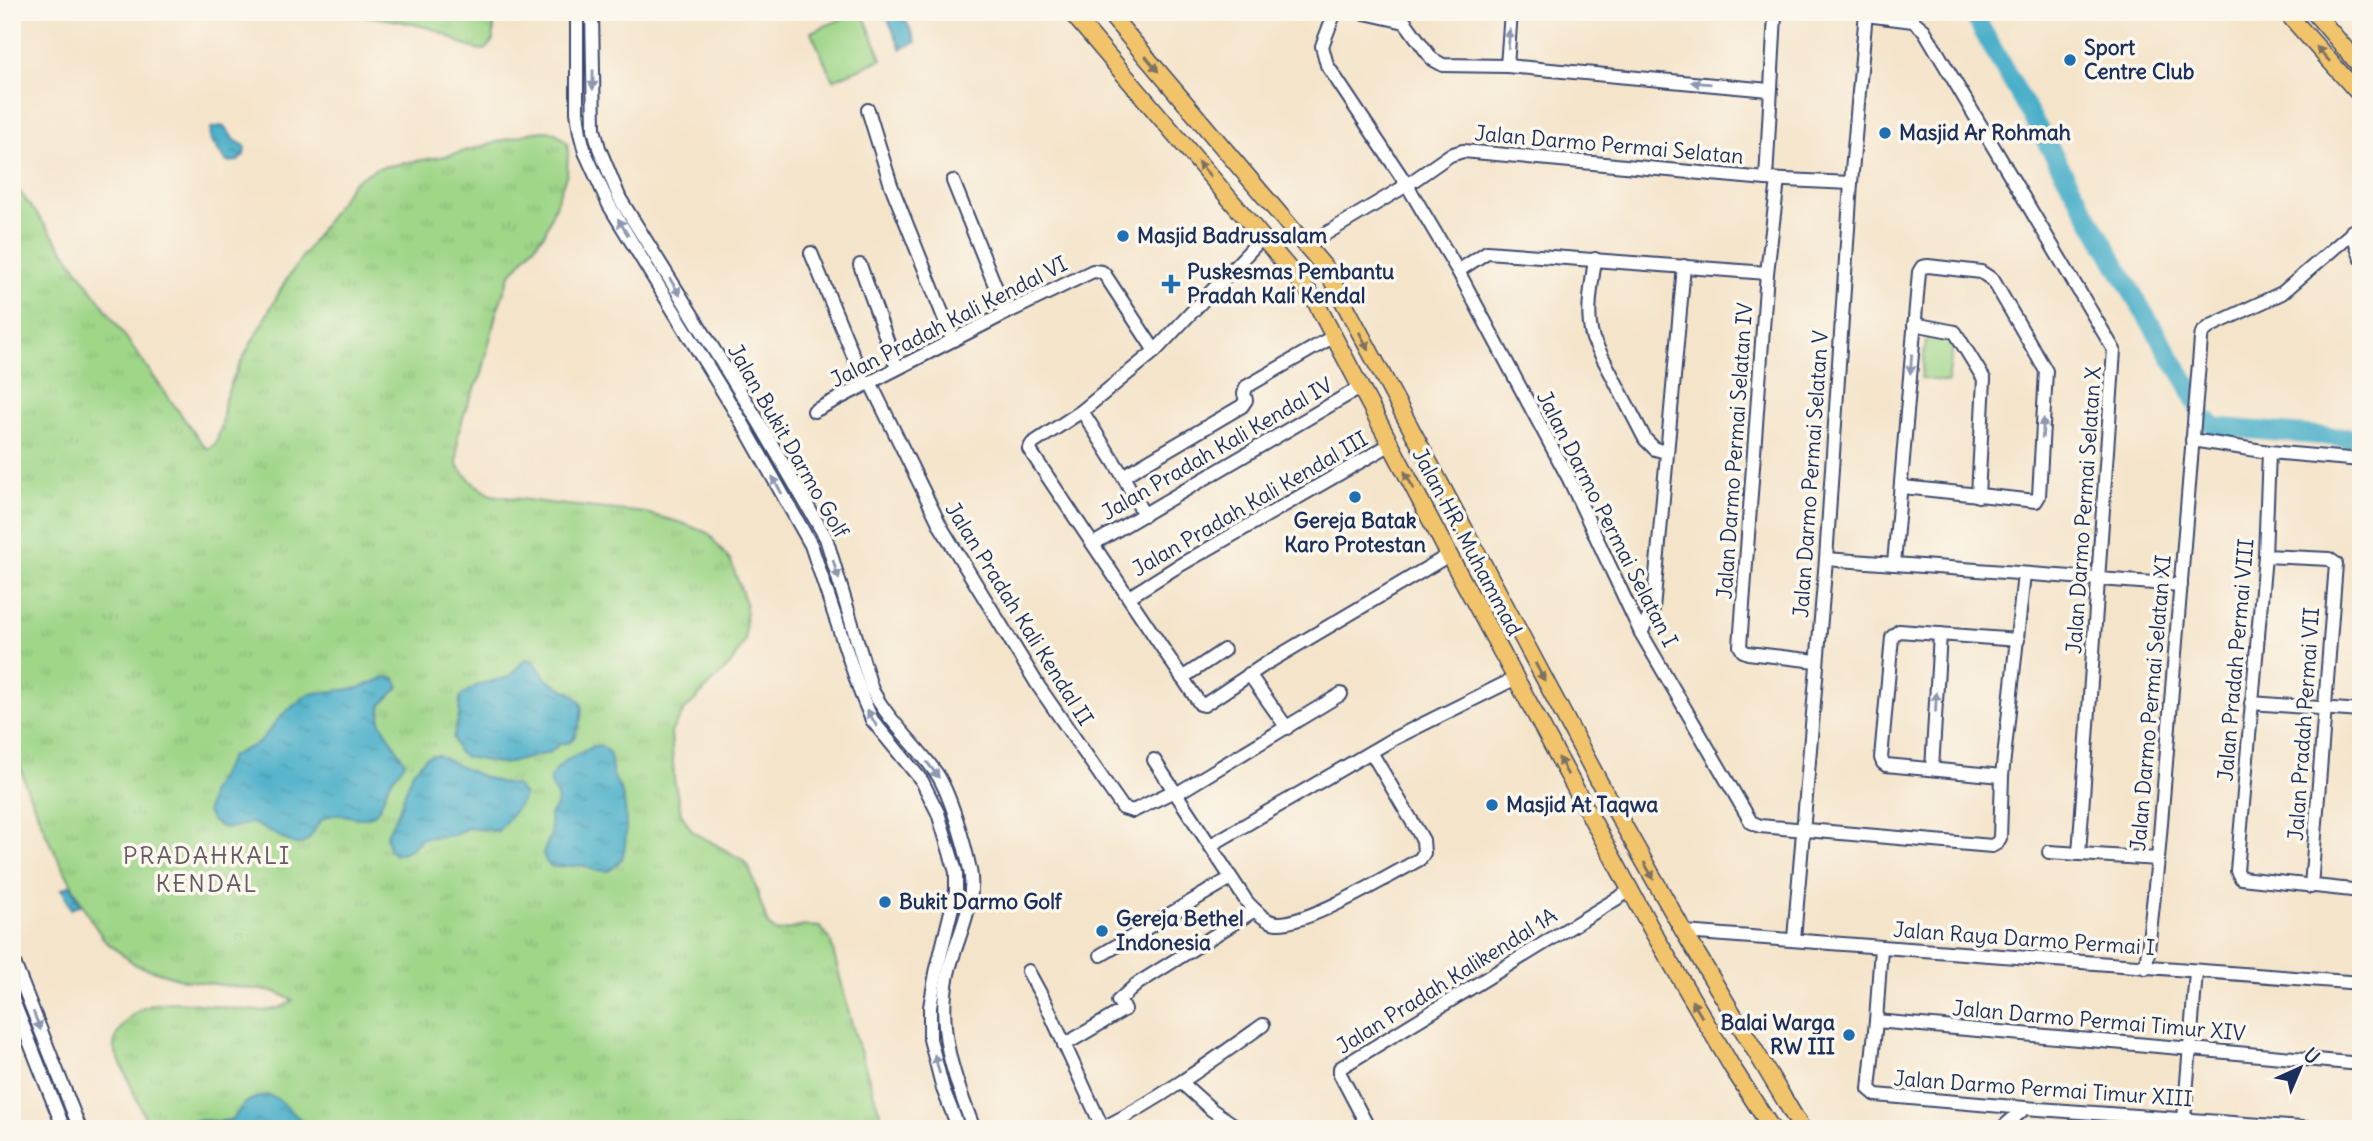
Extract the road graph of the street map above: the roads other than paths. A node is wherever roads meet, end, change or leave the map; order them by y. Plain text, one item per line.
1 (577, 12) edge
2 (592, 12) edge
3 (1071, 12) edge
4 (1108, 12) edge
5 (1335, 12) edge
6 (1360, 12) edge
7 (1511, 12) edge
8 (1773, 12) edge
9 (2286, 12) edge
10 (2314, 12) edge
11 (1866, 14) edge
12 (1507, 66) junction
13 (2361, 67) edge
14 (1769, 90) junction
15 (2359, 90) edge
16 (868, 110) dead end
17 (1250, 179) junction
18 (1772, 179) junction
19 (953, 181) dead end
20 (1851, 183) junction
21 (1407, 185) junction
22 (1228, 197) junction
23 (2356, 228) edge
24 (1263, 237) junction
25 (1307, 245) junction
26 (811, 253) dead end
27 (2361, 258) edge
28 (1595, 259) junction
29 (860, 265) dead end
30 (1684, 265) junction
31 (1458, 271) junction
32 (1767, 273) junction
33 (1006, 313) junction
34 (1914, 324) junction
35 (1334, 336) junction
36 (953, 340) junction
37 (1154, 351) junction
38 (897, 368) junction
39 (867, 383) junction
40 (1360, 387) junction
41 (814, 411) dead end
42 (1082, 411) junction
43 (2192, 440) junction
44 (1391, 444) junction
45 (1666, 452) junction
46 (2269, 452) junction
47 (2361, 460) edge
48 (1123, 476) junction
49 (1903, 487) junction
50 (1978, 496) junction
51 (1144, 515) junction
52 (1093, 544) junction
53 (1477, 555) junction
54 (2265, 555) junction
55 (1826, 559) junction
56 (1452, 561) junction
57 (1894, 564) junction
58 (2024, 574) junction
59 (2099, 580) junction
60 (2181, 585) junction
61 (1493, 586) junction
62 (1129, 597) junction
63 (1474, 599) junction
64 (1642, 633) junction
65 (1940, 634) junction
66 (2018, 640) junction
67 (1224, 650) dead end
68 (1816, 661) junction
69 (1249, 674) junction
70 (1182, 678) junction
71 (1516, 678) junction
72 (1341, 694) dead end
73 (2251, 703) junction
74 (2323, 709) junction
75 (2361, 711) edge
76 (1287, 729) junction
77 (1371, 752) junction
78 (1154, 760) dead end
79 (1932, 769) junction
80 (2002, 776) junction
81 (1602, 787) junction
82 (1175, 793) junction
83 (1581, 798) junction
84 (1803, 830) junction
85 (1211, 845) junction
86 (2049, 852) dead end
87 (2079, 854) junction
88 (2158, 859) junction
89 (1231, 878) junction
90 (2311, 887) junction
91 (1632, 890) junction
92 (2361, 891) edge
93 (1255, 910) junction
94 (1684, 932) junction
95 (1794, 939) junction
96 (1881, 948) junction
97 (1101, 955) dead end
98 (12, 958) edge
99 (2146, 968) junction
100 (1028, 971) dead end
101 (2196, 972) junction
102 (2361, 983) edge
103 (13, 1000) edge
104 (16, 1017) edge
105 (1877, 1021) junction
106 (1263, 1025) dead end
107 (1064, 1045) junction
108 (2189, 1049) junction
109 (2361, 1064) edge
110 (1182, 1083) junction
111 (2025, 1108) junction
112 (2185, 1124) edge
113 (1229, 1126) edge
114 (64, 1129) edge
115 (80, 1129) edge
116 (959, 1129) edge
117 (974, 1129) edge
118 (1103, 1129) edge
119 (1369, 1129) edge
120 (1772, 1129) edge
121 (1802, 1129) edge
122 (2001, 1129) edge
123 (2316, 1129) edge

116 -> 1 street, Jalan Bukit Darmo Golf
2 -> 117 street, Jalan Bukit Darmo Golf
22 -> 3 main road, Jalan HR. Muhammad
4 -> 17 main road, Jalan HR. Muhammad
5 - 21 street, Jalan Darmo Permai Selatan I
6 - 12 street
12 -> 7 street
8 - 14 street, Jalan Darmo Permai Selatan IV
15 -> 9 main road
10 - 13 main road
11 - 20 street, Jalan Darmo Permai Selatan V
11 - 59 street, Jalan Darmo Permai Selatan X
14 -> 12 street
14 - 18 street, Jalan Darmo Permai Selatan IV
16 - 36 street
17 - 22 main road
17 - 25 main road, Jalan HR. Muhammad
18 - 20 street, Jalan Darmo Permai Selatan
18 - 21 street, Jalan Darmo Permai Selatan
18 - 32 street, Jalan Darmo Permai Selatan IV
19 - 33 street
20 - 55 street, Jalan Darmo Permai Selatan V
21 - 25 street, Jalan Darmo Permai Selatan
21 - 31 street, Jalan Darmo Permai Selatan I
22 - 24 main road, Jalan HR. Muhammad
23 - 27 street
23 - 43 street, Jalan Darmo Permai Selatan XI
24 - 35 main road, Jalan HR. Muhammad
24 - 37 street
25 -> 53 main road, Jalan HR. Muhammad
26 - 39 street, Jalan Pradah Kali Kendal II
28 - 30 street
28 - 31 street
28 - 45 street
29 - 38 street
30 - 32 street
30 - 45 street
31 - 64 street, Jalan Darmo Permai Selatan I
32 - 68 street, Jalan Darmo Permai Selatan IV
33 - 36 street, Jalan Pradah Kali Kendal VI
33 - 37 street, Jalan Pradah Kali Kendal VI
34 -> 49 street
34 - 50 street
50 -> 34 street
35 - 40 main road, Jalan HR. Muhammad
35 - 48 street
36 - 38 street, Jalan Pradah Kali Kendal VI
37 - 42 street
38 - 39 street, Jalan Pradah Kali Kendal VI
39 - 41 street, Jalan Pradah Kali Kendal VI
39 - 82 street, Jalan Pradah Kali Kendal II
40 - 44 main road, Jalan HR. Muhammad
40 - 51 street, Jalan Pradah Kali Kendal IV
42 - 48 street
42 - 52 street
43 - 46 street
43 - 60 street, Jalan Darmo Permai Selatan XI
56 -> 44 main road, Jalan HR. Muhammad
44 - 62 street, Jalan Pradah Kali Kendal III
45 - 64 street
46 - 47 street
46 - 54 street, Jalan Pradah Permai VIII
48 - 51 street
49 - 50 street
49 - 57 street
51 - 52 street, Jalan Pradah Kali Kendal IV
52 - 62 street
53 - 56 main road
53 - 61 main road, Jalan HR. Muhammad
54 - 73 street, Jalan Pradah Permai VIII
54 - 74 street, Jalan Pradah Permai VII
55 - 57 street
55 - 68 street, Jalan Darmo Permai Selatan V
56 - 63 main road, Jalan HR. Muhammad
56 - 69 street
57 - 58 street
58 - 59 street
58 - 66 street
59 - 60 street
59 - 87 street, Jalan Darmo Permai Selatan X
60 - 88 street, Jalan Darmo Permai Selatan XI
61 - 63 main road
61 -> 81 main road, Jalan HR. Muhammad
62 - 70 street
63 - 71 main road, Jalan HR. Muhammad
64 - 84 street, Jalan Darmo Permai Selatan I
65 - 66 street
79 -> 65 street
65 - 79 street
66 - 80 street
67 - 70 street
68 - 84 street, Jalan Darmo Permai Selatan V
69 - 70 street
69 - 76 street
71 - 77 street
83 -> 71 main road, Jalan HR. Muhammad
72 - 76 street, Jalan Pradah Kali Kendal II
73 - 74 street
73 - 90 street, Jalan Pradah Permai VIII
74 - 75 street
74 - 90 street, Jalan Pradah Permai VII
76 - 82 street, Jalan Pradah Kali Kendal II
77 - 85 street
77 - 93 street
78 - 82 street
79 - 80 street
80 - 84 street
81 - 83 main road
81 -> 94 main road, Jalan HR. Muhammad
82 - 85 street
83 - 91 main road, Jalan HR. Muhammad
84 - 95 street, Jalan Darmo Permai Selatan V
85 - 89 street
86 - 87 street
87 - 88 street
88 - 99 street, Jalan Darmo Permai Selatan XI
89 - 93 street
89 - 97 street
90 - 92 street
91 - 119 street, Jalan Pradah Kalikendal 1A
120 -> 91 main road, Jalan HR. Muhammad
93 - 107 street
94 - 95 street, Jalan Raya Darmo Permai I
94 - 121 main road, Jalan HR. Muhammad
95 - 96 street, Jalan Raya Darmo Permai I
96 - 99 street, Jalan Raya Darmo Permai I
96 - 105 street, Jalan Darmo Permai Timur XIII
98 -> 115 street
99 - 101 street, Jalan Raya Darmo Permai I
100 - 107 street
101 - 102 street, Jalan Raya Darmo Permai I
101 - 108 street
103 - 104 street
104 - 114 street
105 - 108 street, Jalan Darmo Permai Timur XIV
105 - 111 street, Jalan Darmo Permai Timur XIII
106 - 110 street
107 - 118 street
108 - 109 street, Jalan Darmo Permai Timur XIV
108 - 112 street
110 - 113 street
110 - 118 street
111 - 112 street, Jalan Darmo Permai Timur XIII
111 - 122 street
112 - 123 street, Jalan Darmo Permai Timur XIII

